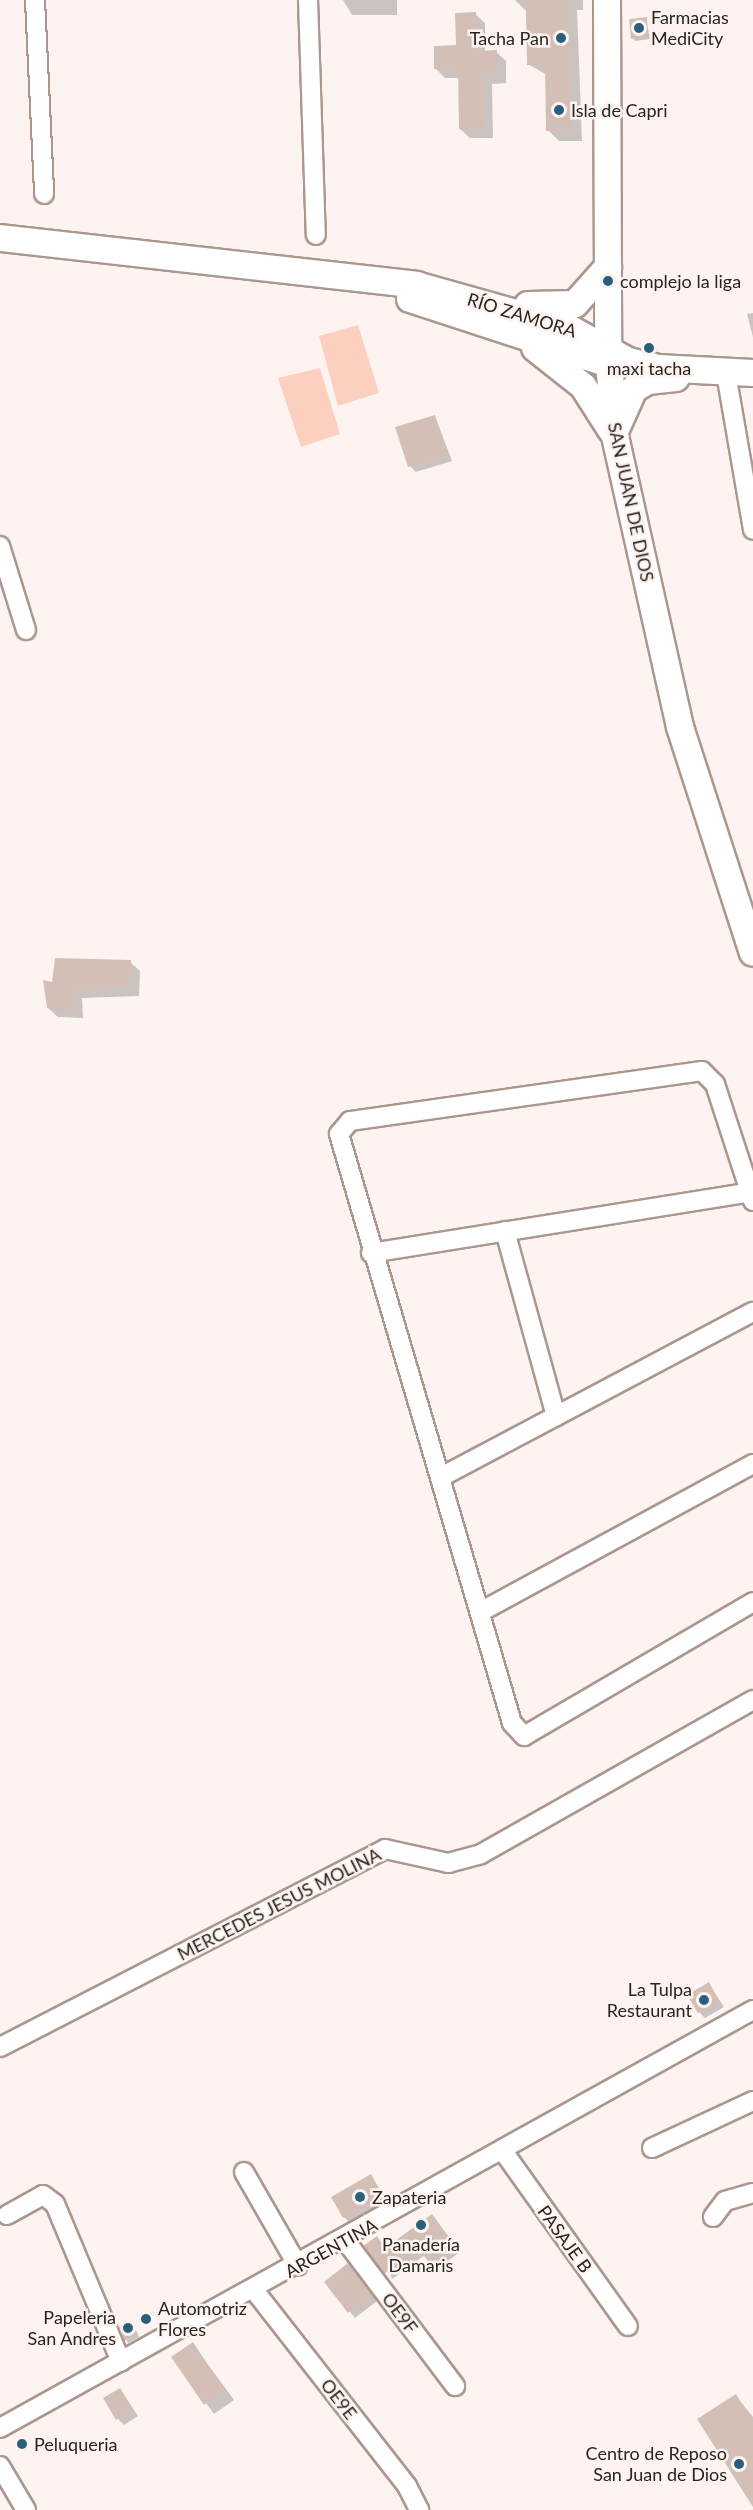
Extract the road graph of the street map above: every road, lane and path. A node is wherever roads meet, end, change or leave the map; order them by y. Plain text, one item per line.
1 (35, 0) edge
2 (308, 0) edge
3 (608, 0) edge
4 (44, 194) dead end
5 (316, 236) dead end
6 (0, 238) edge
7 (608, 267) junction
8 (356, 282) junction
9 (477, 300) junction
10 (607, 318) junction
11 (495, 327) junction
12 (608, 356) junction
13 (658, 368) junction
14 (753, 372) edge
15 (753, 377) edge
16 (727, 379) junction
17 (615, 436) junction
18 (753, 530) edge
19 (0, 546) edge
20 (27, 630) dead end
21 (744, 908) edge
22 (753, 953) edge
23 (751, 1196) edge
24 (505, 1231) junction
25 (371, 1253) junction
26 (753, 1311) edge
27 (556, 1416) junction
28 (753, 1464) edge
29 (441, 1477) junction
30 (753, 1602) edge
31 (482, 1611) junction
32 (753, 1700) edge
33 (753, 2010) edge
34 (0, 2047) edge
35 (753, 2101) edge
36 (652, 2148) dead end
37 (503, 2151) junction
38 (244, 2172) dead end
39 (753, 2193) edge
40 (7, 2216) dead end
41 (714, 2217) dead end
42 (345, 2240) junction
43 (298, 2266) junction
44 (254, 2290) junction
45 (628, 2326) dead end
46 (121, 2362) junction
47 (455, 2386) dead end
48 (0, 2428) edge
49 (0, 2466) edge
50 (26, 2510) edge
51 (418, 2510) edge

1 - 4 street
2 - 5 street
3 - 7 street, SAN JUAN DE DIOS
6 - 8 street, RÍO ZAMORA
7 - 9 street
7 - 10 street, SAN JUAN DE DIOS
8 - 9 street, RÍO ZAMORA
8 - 11 street, RÍO ZAMORA
9 - 12 street, RÍO ZAMORA
10 - 12 street, SAN JUAN DE DIOS
10 - 13 street
11 - 12 street, RÍO ZAMORA
11 - 17 street
12 - 13 street, RÍO ZAMORA
12 - 17 street, SAN JUAN DE DIOS
13 - 14 street, RÍO ZAMORA
15 - 16 street
16 - 17 street
16 - 18 street
17 - 21 street, SAN JUAN DE DIOS
19 - 20 street
21 - 22 street, SAN JUAN DE DIOS
23 - 24 street
23 - 25 street
24 - 25 street
24 - 27 street
25 - 29 street
26 - 27 street
27 - 29 street
28 - 31 street
29 - 31 street
30 - 31 street
32 - 34 street, MERCEDES JESUS MOLINA
33 - 37 street, ARGENTINA
35 - 36 street
37 - 42 street, ARGENTINA
37 - 45 street, PASAJE B
38 - 43 street
39 - 41 street
40 - 46 street
42 - 43 street, ARGENTINA
42 - 47 street, OE9F
43 - 44 street, ARGENTINA
44 - 46 street, ARGENTINA
44 - 51 street, OE9E
46 - 48 street, ARGENTINA
49 - 50 street

